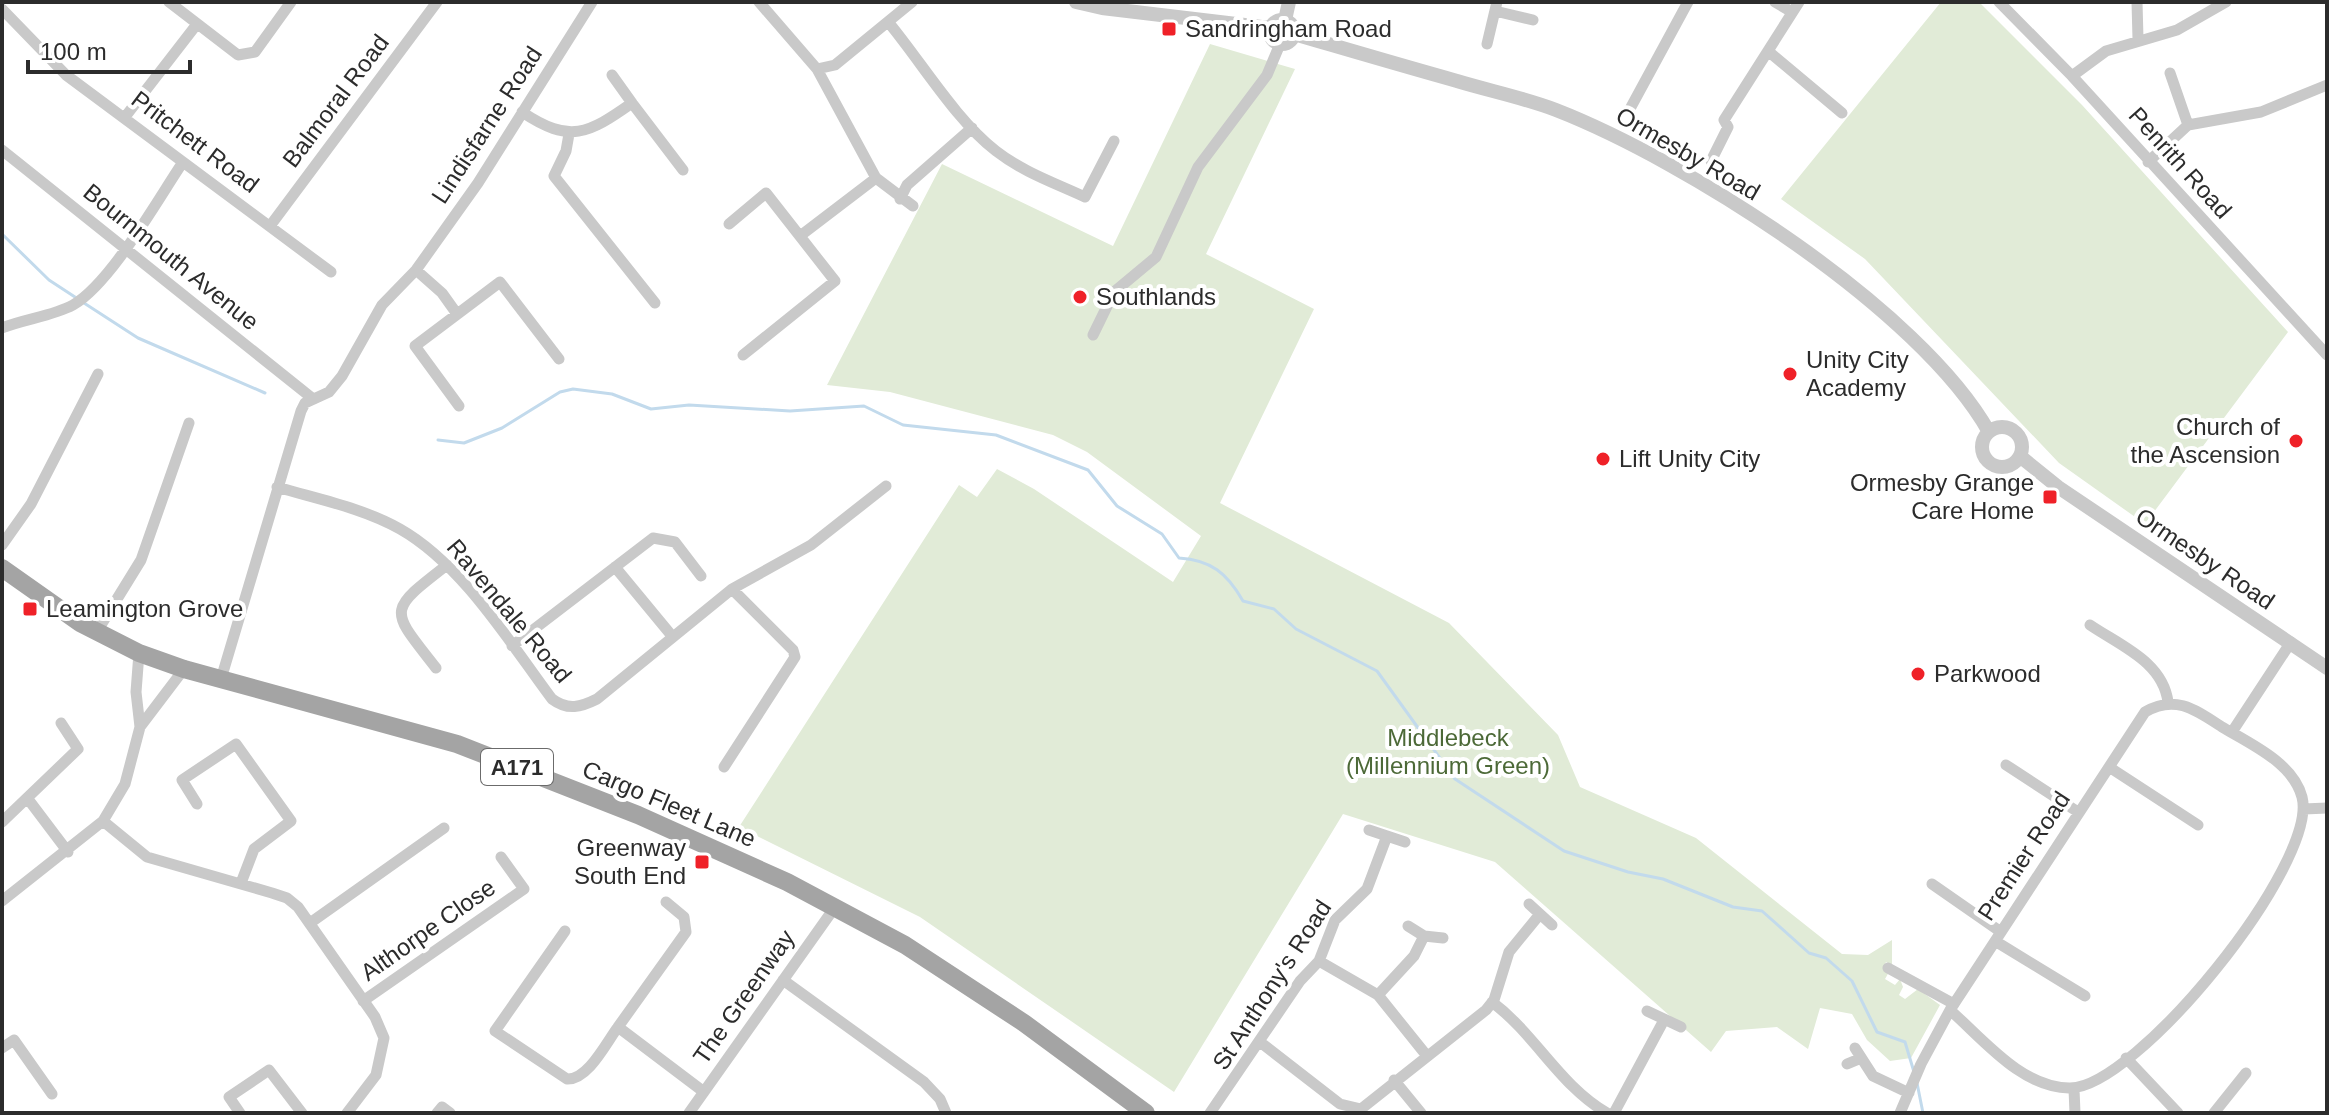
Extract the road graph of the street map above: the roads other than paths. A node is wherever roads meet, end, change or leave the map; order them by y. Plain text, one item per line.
1 (169, 2) edge
2 (291, 2) edge
3 (437, 2) edge
4 (592, 2) edge
5 (759, 2) edge
6 (912, 2) edge
7 (1076, 2) edge
8 (1289, 2) edge
9 (1688, 2) edge
10 (1775, 2) edge
11 (1999, 2) edge
12 (2137, 2) edge
13 (2226, 2) edge
14 (1496, 6) edge
15 (1796, 7) edge
16 (2, 9) edge
17 (1285, 20) junction
18 (1533, 20) dead end
19 (889, 23) junction
20 (197, 24) junction
21 (1270, 28) junction
22 (1294, 34) junction
23 (2138, 39) junction
24 (1280, 44) junction
25 (1487, 44) dead end
26 (1768, 51) junction
27 (817, 69) junction
28 (2170, 73) dead end
29 (612, 75) dead end
30 (2072, 76) junction
31 (2327, 85) edge
32 (632, 103) junction
33 (1631, 107) dead end
34 (522, 112) junction
35 (1842, 113) dead end
36 (125, 117) junction
37 (2188, 125) junction
38 (972, 128) junction
39 (569, 134) junction
40 (1114, 141) dead end
41 (2, 150) edge
42 (1711, 161) dead end
43 (183, 162) junction
44 (2148, 162) junction
45 (683, 170) dead end
46 (876, 178) junction
47 (900, 199) junction
48 (913, 206) dead end
49 (729, 224) dead end
50 (270, 226) junction
51 (800, 236) junction
52 (125, 248) junction
53 (416, 270) junction
54 (331, 272) dead end
55 (655, 303) dead end
56 (457, 314) junction
57 (2, 328) edge
58 (1093, 335) dead end
59 (743, 355) dead end
60 (2327, 355) edge
61 (559, 359) dead end
62 (98, 374) dead end
63 (312, 398) junction
64 (459, 406) dead end
65 (189, 423) dead end
66 (1989, 432) junction
67 (2021, 457) junction
68 (886, 486) dead end
69 (277, 487) junction
70 (2, 545) edge
71 (447, 565) junction
72 (615, 567) junction
73 (2, 568) edge
74 (701, 576) dead end
75 (732, 589) junction
76 (2090, 625) dead end
77 (96, 633) junction
78 (672, 636) junction
79 (2291, 642) junction
80 (512, 646) junction
81 (139, 653) junction
82 (436, 668) dead end
83 (2327, 668) edge
84 (184, 669) junction
85 (221, 679) junction
86 (2168, 702) junction
87 (61, 723) dead end
88 (140, 727) junction
89 (2232, 732) junction
90 (2006, 765) dead end
91 (724, 767) dead end
92 (2109, 767) junction
93 (28, 799) junction
94 (197, 804) dead end
95 (2327, 808) edge
96 (2304, 809) junction
97 (2078, 812) junction
98 (103, 821) junction
99 (2, 822) edge
100 (2198, 825) dead end
101 (444, 828) dead end
102 (1369, 830) dead end
103 (1387, 836) junction
104 (1405, 842) dead end
105 (68, 852) junction
106 (501, 857) dead end
107 (241, 883) junction
108 (1932, 884) dead end
109 (2, 901) edge
110 (666, 902) dead end
111 (1529, 904) dead end
112 (835, 907) junction
113 (1540, 914) junction
114 (310, 923) junction
115 (1552, 925) dead end
116 (1408, 926) dead end
117 (565, 931) dead end
118 (1424, 936) junction
119 (1998, 936) junction
120 (1443, 938) dead end
121 (1319, 961) junction
122 (1888, 968) dead end
123 (783, 980) junction
124 (1378, 995) junction
125 (2085, 996) dead end
126 (363, 1001) junction
127 (1492, 1002) junction
128 (1952, 1007) junction
129 (1647, 1011) dead end
130 (1664, 1020) junction
131 (618, 1027) junction
132 (1681, 1027) dead end
133 (1260, 1042) junction
134 (2, 1048) edge
135 (1427, 1056) junction
136 (1854, 1057) dead end
137 (2126, 1058) junction
138 (2246, 1073) dead end
139 (1394, 1080) junction
140 (2074, 1089) junction
141 (1910, 1090) junction
142 (704, 1092) junction
143 (52, 1094) dead end
144 (1336, 1109) edge
145 (240, 1113) edge
146 (302, 1113) edge
147 (347, 1113) edge
148 (437, 1113) edge
149 (450, 1113) edge
150 (689, 1113) edge
151 (946, 1113) edge
152 (1146, 1113) edge
153 (1210, 1113) edge
154 (1421, 1113) edge
155 (1607, 1113) edge
156 (1614, 1113) edge
157 (1900, 1113) edge
158 (2075, 1113) edge
159 (2178, 1113) edge
160 (2214, 1113) edge

1 - 20 street
2 - 20 street
3 - 50 street, Balmoral Road
4 - 34 street, Lindisfarne Road
5 - 27 street
6 - 19 street
7 - 21 street
8 - 17 street
9 - 33 street
10 - 15 street
11 - 30 street, Penrith Road
12 - 23 street
13 - 23 street
14 - 18 street
14 - 25 street
15 - 26 street
16 - 36 street, Pritchett Road
17 - 21 street
17 - 22 street
19 - 27 street
19 - 38 street
20 - 36 street
21 - 24 street
22 - 24 street
22 - 66 street, Ormesby Road
23 - 30 street
24 - 58 street
26 - 35 street
26 - 42 street
27 - 46 street
28 - 37 street
29 - 32 street
30 - 44 street, Penrith Road
31 - 37 street
32 - 39 street
32 - 45 street
34 - 39 street
34 - 53 street, Lindisfarne Road
36 - 43 street, Pritchett Road
37 - 44 street
38 - 40 street
38 - 47 street
39 - 55 street
41 - 52 street, Bournmouth Avenue
43 - 50 street, Pritchett Road
43 - 52 street
44 - 60 street, Penrith Road
46 - 47 street
46 - 51 street
47 - 48 street
49 - 51 street
50 - 54 street, Pritchett Road
51 - 59 street
52 - 57 street
52 - 63 street, Bournmouth Avenue
53 - 56 street
53 - 63 street, Lindisfarne Road
56 - 61 street
56 - 64 street
62 - 70 street
63 - 69 street, Lindisfarne Road
65 - 77 street
66 - 67 street
66 - 67 street
67 - 79 street, Ormesby Road
68 - 75 street, Ravendale Road
69 - 71 street, Ravendale Road
69 - 85 street
71 - 80 street, Ravendale Road
71 - 82 street
72 - 74 street
72 - 78 street
72 - 80 street
73 - 77 main road, Cargo Fleet Lane / A171
75 - 78 street, Ravendale Road
75 - 91 street
76 - 86 street
77 - 81 main road, Cargo Fleet Lane / A171
78 - 80 street, Ravendale Road
79 - 83 street, Ormesby Road
79 - 89 street
81 - 84 main road, Cargo Fleet Lane / A171
81 - 88 street
84 - 85 main road, Cargo Fleet Lane / A171
84 - 88 street
85 - 112 main road, Cargo Fleet Lane / A171
86 - 89 street
86 - 92 street, Premier Road
87 - 93 street
88 - 98 street
89 - 96 street
90 - 97 street
92 - 97 street, Premier Road
92 - 100 street
93 - 99 street
93 - 105 street
94 - 107 street
95 - 96 street
96 - 137 street
97 - 119 street, Premier Road
98 - 105 street
98 - 107 street
101 - 114 street
102 - 103 street
103 - 104 street
103 - 121 street, St Anthony's Road
105 - 109 street
106 - 126 street, Althorpe Close
107 - 114 street
108 - 119 street
110 - 131 street
111 - 113 street
112 - 123 street, The Greenway
112 - 152 main road, Cargo Fleet Lane / A171
113 - 115 street
113 - 127 street
114 - 126 street
116 - 118 street
117 - 131 street
118 - 120 street
118 - 124 street
119 - 125 street
119 - 128 street, Premier Road
121 - 124 street
121 - 133 street, St Anthony's Road
122 - 128 street
123 - 142 street, The Greenway
123 - 151 street
124 - 135 street
126 - 147 street
127 - 135 street
127 - 155 street
128 - 140 street
128 - 141 street, Premier Road
129 - 130 street
130 - 132 street
130 - 156 street
131 - 142 street
133 - 144 street
133 - 153 street, St Anthony's Road
134 - 143 street
135 - 139 street
136 - 141 street
137 - 140 street
137 - 159 street
138 - 160 street
139 - 144 street
139 - 154 street
140 - 158 street
141 - 157 street, Premier Road
142 - 150 street, The Greenway
145 - 146 street
148 - 149 street

